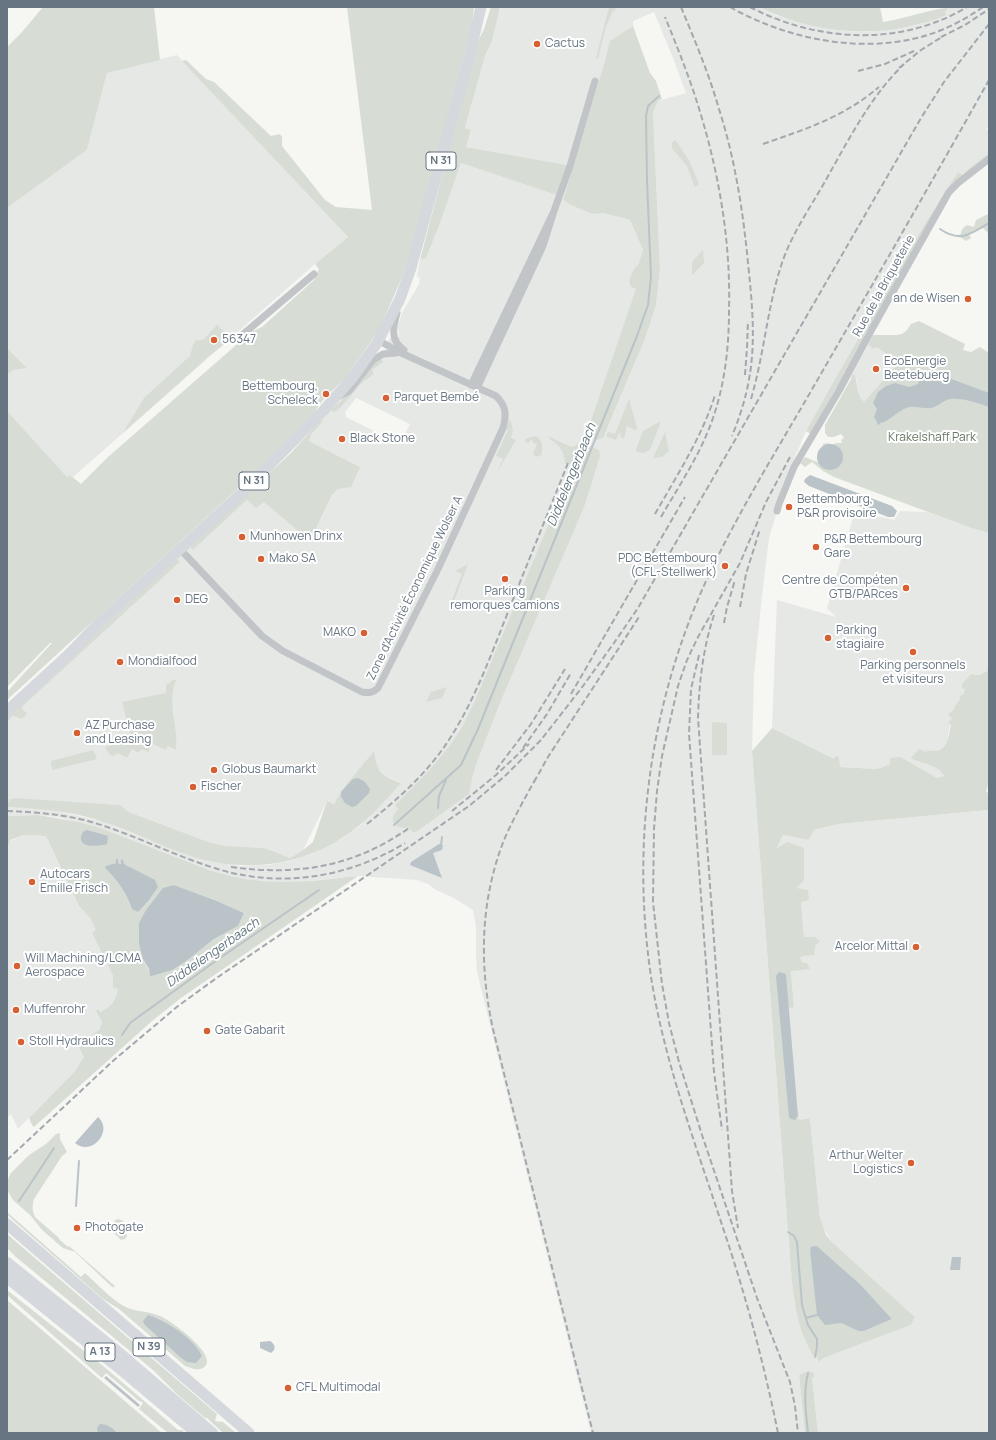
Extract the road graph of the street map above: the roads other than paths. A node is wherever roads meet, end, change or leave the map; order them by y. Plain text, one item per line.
1 (481, 7) edge
2 (487, 7) edge
3 (470, 53) junction
4 (596, 81) dead end
5 (989, 159) edge
6 (314, 274) dead end
7 (400, 299) junction
8 (241, 336) dead end
9 (377, 342) junction
10 (396, 353) junction
11 (473, 385) junction
12 (333, 400) junction
13 (777, 512) dead end
14 (180, 549) junction
15 (98, 624) junction
16 (7, 703) edge
17 (7, 711) edge
18 (7, 1224) edge
19 (7, 1254) edge
20 (7, 1263) edge
21 (7, 1277) edge
22 (120, 1354) junction
23 (196, 1428) edge
24 (212, 1433) edge
25 (249, 1433) edge

1 - 3 main road, N 31
2 - 3 main road, N 31
3 - 7 main road, N 31
4 - 11 street
5 - 13 street, Rue de la Briqueterie
6 - 8 street
7 - 9 main road, N 31
7 - 11 street
9 - 10 street
9 - 11 street, Zone d'Activité Économique Wolser A
9 - 12 main road, N 31
10 - 11 street
10 - 12 street
11 - 14 street, Zone d'Activité Économique Wolser A
12 - 14 main road, N 31
14 - 15 main road, N 31
15 - 16 main road, N 31
15 - 17 main road, N 31
18 - 25 main road, N 39
19 - 22 highway, A 13
20 - 22 highway, A 13
21 - 23 highway, A 13
22 - 23 highway, A 13
23 - 24 highway, A 13

